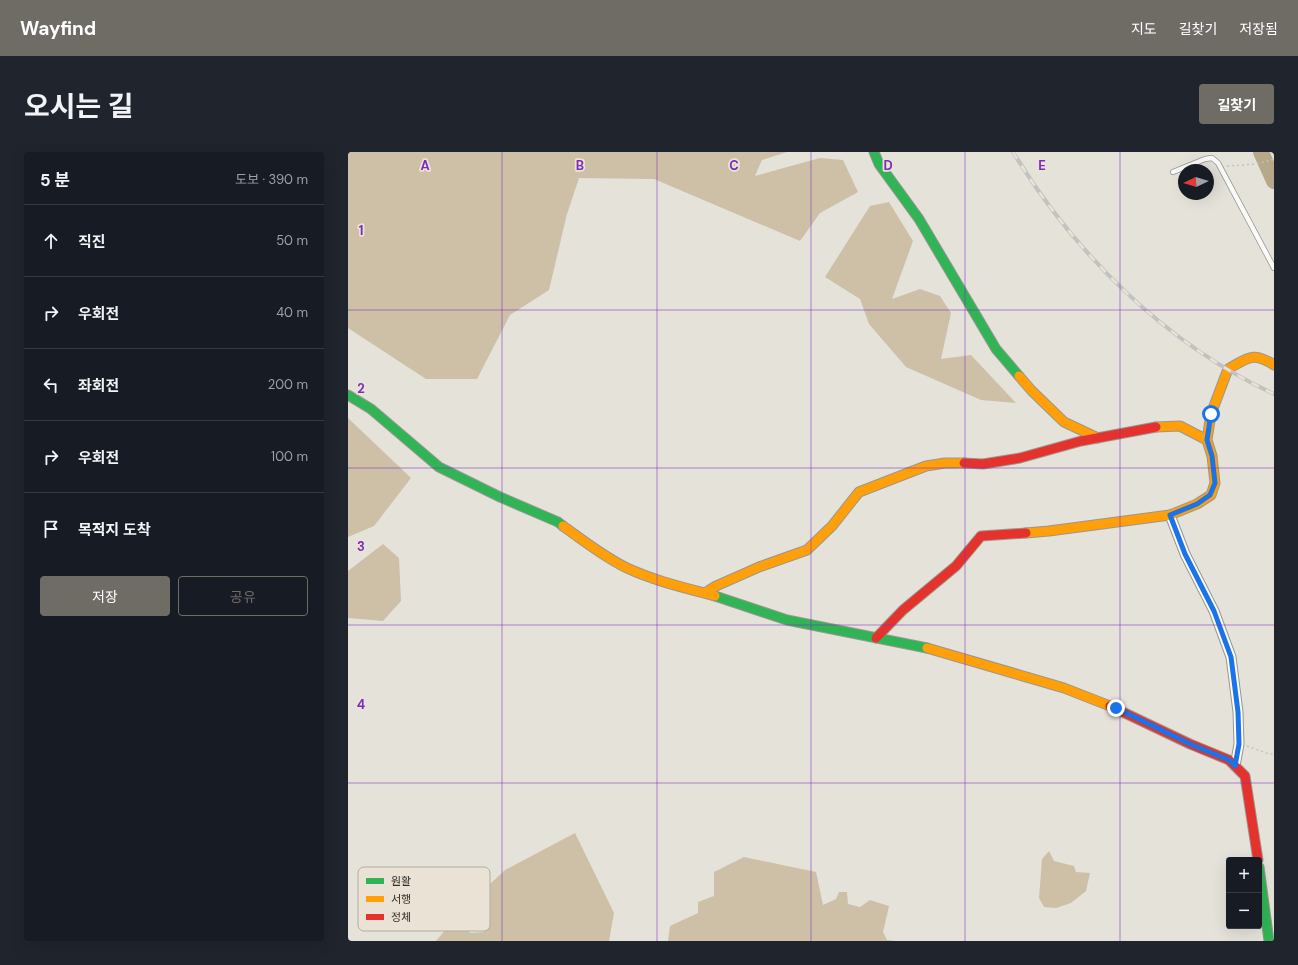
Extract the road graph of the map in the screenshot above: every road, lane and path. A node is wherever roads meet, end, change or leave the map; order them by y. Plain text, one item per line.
1 (874, 152) edge
2 (1274, 159) edge
3 (1221, 168) junction
4 (1173, 172) dead end
5 (1274, 268) edge
6 (1274, 365) edge
7 (348, 395) edge
8 (1098, 438) junction
9 (1207, 440) junction
10 (1170, 515) junction
11 (705, 593) junction
12 (876, 638) junction
13 (1239, 744) junction
14 (1274, 754) edge
15 (1235, 766) junction
16 (1258, 857) edge
17 (1262, 889) edge
18 (1269, 941) edge

1 - 8 street
2 - 3 path
3 - 4 lane
3 - 5 lane
6 - 9 street
7 - 11 street
8 - 9 street
8 - 11 street
9 - 10 street
10 - 12 street
10 - 13 street
11 - 12 street
12 - 15 street
13 - 14 path
13 - 15 street
15 - 16 street
17 - 18 street

